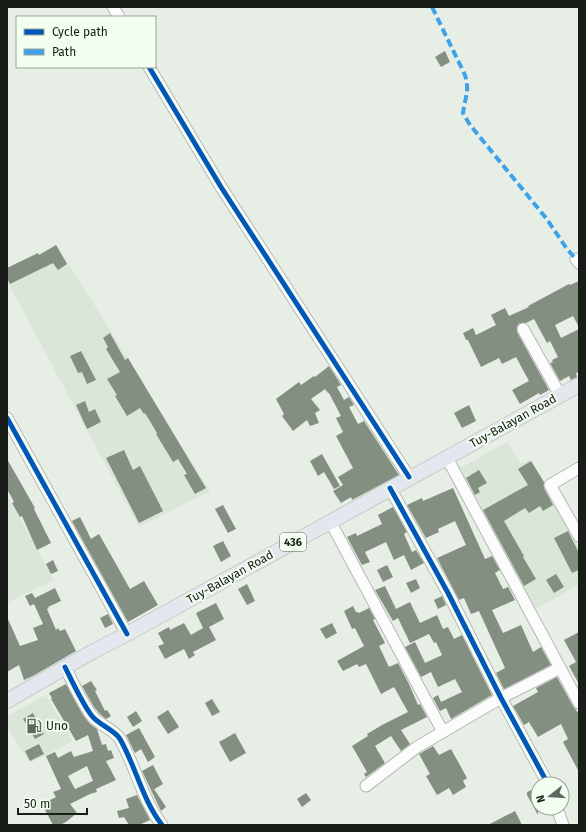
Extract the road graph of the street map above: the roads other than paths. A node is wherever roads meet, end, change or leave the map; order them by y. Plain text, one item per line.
1 (113, 7) edge
2 (118, 16) edge
3 (149, 68) edge
4 (523, 329) dead end
5 (579, 385) edge
6 (560, 395) junction
7 (7, 418) edge
8 (447, 458) junction
9 (579, 468) edge
10 (409, 477) junction
11 (390, 488) junction
12 (330, 521) junction
13 (579, 536) edge
14 (127, 634) junction
15 (65, 667) junction
16 (560, 668) junction
17 (501, 698) junction
18 (7, 701) edge
19 (579, 703) edge
20 (443, 732) junction
21 (544, 776) edge
22 (366, 786) dead end
23 (162, 825) edge

1 - 2 street
3 - 10 street
4 - 6 street
5 - 6 main road, Tuy-Balayan Road / 436
6 - 8 main road, Tuy-Balayan Road / 436
7 - 14 street
8 - 10 main road, Tuy-Balayan Road / 436
8 - 16 street
9 - 13 street
10 - 11 main road, Tuy-Balayan Road / 436
11 - 12 main road, Tuy-Balayan Road / 436
11 - 17 street
12 - 14 main road, Tuy-Balayan Road / 436
12 - 20 street
14 - 15 main road, Tuy-Balayan Road / 436
15 - 18 main road, Tuy-Balayan Road / 436
15 - 23 street
16 - 17 street
16 - 19 street
17 - 20 street
17 - 21 street
20 - 22 street

